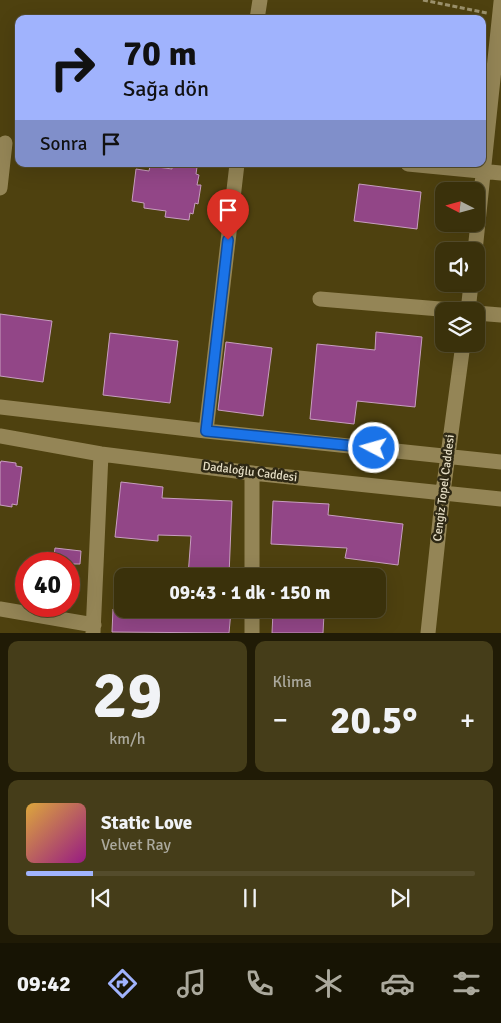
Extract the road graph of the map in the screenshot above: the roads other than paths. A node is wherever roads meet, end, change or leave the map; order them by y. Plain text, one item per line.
1 (260, 0) edge
2 (501, 11) edge
3 (258, 15) edge
4 (8, 142) edge
5 (486, 153) edge
6 (237, 167) edge
7 (436, 167) edge
8 (485, 167) edge
9 (484, 172) junction
10 (501, 173) edge
11 (0, 188) edge
12 (476, 242) edge
13 (320, 299) dead end
14 (435, 309) edge
15 (485, 313) edge
16 (501, 315) edge
17 (462, 352) edge
18 (0, 407) edge
19 (206, 431) junction
20 (0, 436) edge
21 (101, 454) junction
22 (448, 456) junction
23 (501, 462) edge
24 (252, 473) junction
25 (443, 492) junction
26 (501, 499) edge
27 (252, 568) edge
28 (0, 609) edge
29 (252, 618) edge
30 (94, 629) edge
31 (252, 633) edge
32 (428, 633) edge

1 - 3 street
2 - 5 street
4 - 11 street
6 - 19 street
7 - 9 street
8 - 9 street
9 - 10 street
9 - 12 street
13 - 14 street
15 - 16 street
17 - 22 street, Cengiz Topel Caddesi
18 - 19 street
19 - 22 street
20 - 21 street, Dadaloğlu Caddesi
21 - 24 street, Dadaloğlu Caddesi
21 - 30 street
22 - 23 street
22 - 25 street, Cengiz Topel Caddesi
24 - 25 street, Dadaloğlu Caddesi
24 - 27 street
25 - 26 street, Dadaloğlu Caddesi
25 - 32 street, Cengiz Topel Caddesi
28 - 30 street
29 - 31 street

